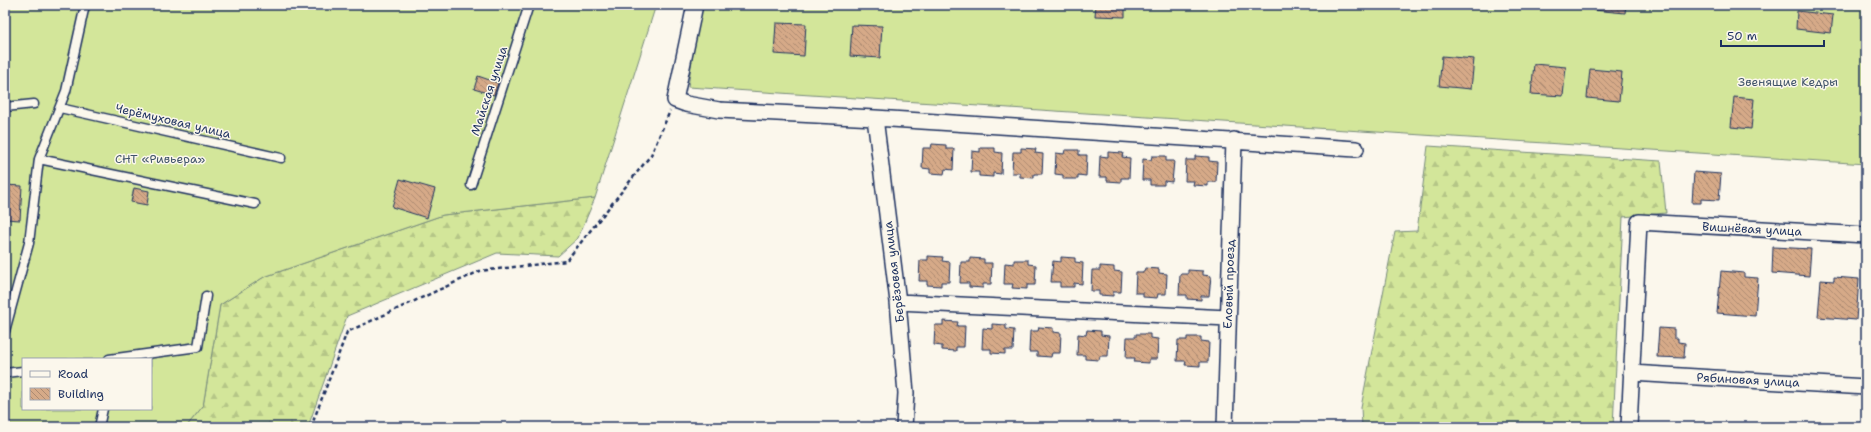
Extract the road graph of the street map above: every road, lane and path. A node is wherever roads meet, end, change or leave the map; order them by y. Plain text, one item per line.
1 (86, 5) edge
2 (529, 5) edge
3 (695, 5) edge
4 (675, 100) junction
5 (34, 104) dead end
6 (5, 107) edge
7 (60, 108) junction
8 (875, 118) junction
9 (1234, 140) junction
10 (1356, 150) dead end
11 (281, 158) dead end
12 (39, 159) junction
13 (471, 185) dead end
14 (255, 204) dead end
15 (1866, 235) edge
16 (206, 296) dead end
17 (898, 302) junction
18 (1228, 318) junction
19 (5, 331) edge
20 (119, 358) edge
21 (22, 371) edge
22 (1631, 372) junction
23 (5, 373) edge
24 (1866, 387) edge
25 (102, 410) edge
26 (99, 427) edge
27 (311, 427) edge
28 (904, 427) edge
29 (1225, 427) edge
30 (1629, 427) edge

1 - 7 lane
2 - 13 lane, Майская улица
3 - 4 street
4 - 8 street
4 - 27 path
5 - 6 lane
7 - 11 lane, Черёмуховая улица
7 - 12 lane
8 - 9 street
8 - 17 street, Берёзовая улица
9 - 10 street
9 - 18 street, Еловый проезд
12 - 14 lane
12 - 19 lane
15 - 22 street, Вишнёвая улица
16 - 20 lane
17 - 18 street
17 - 28 street, Берёзовая улица
18 - 29 street, Еловый проезд
21 - 23 lane
22 - 24 street, Рябиновая улица
22 - 30 street
25 - 26 lane

